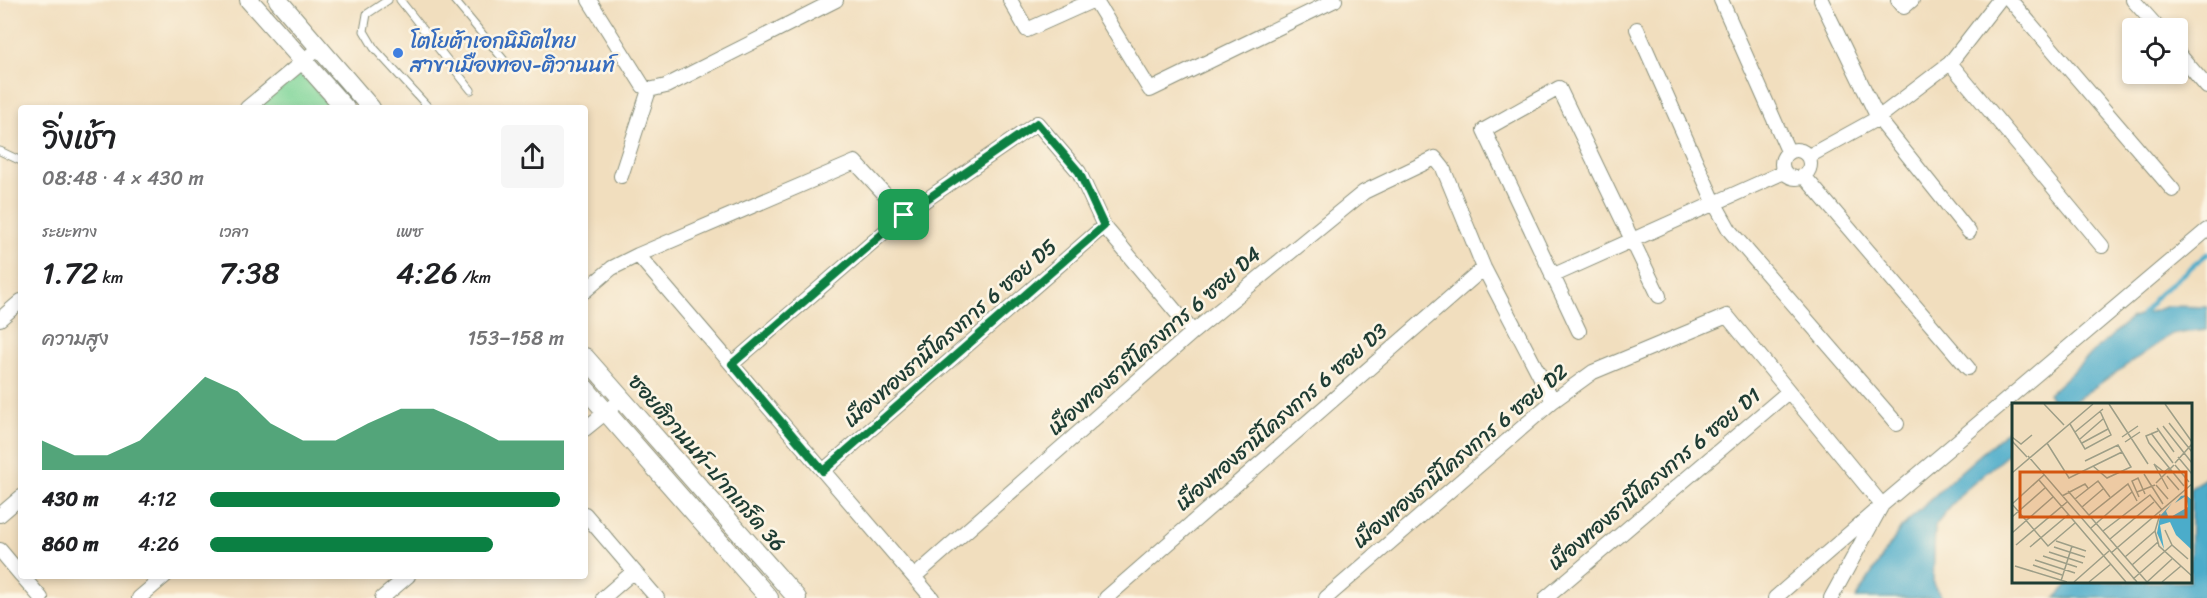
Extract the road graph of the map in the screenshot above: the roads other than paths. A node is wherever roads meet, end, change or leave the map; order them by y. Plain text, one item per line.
1 (249, 0) edge
2 (278, 0) edge
3 (388, 0) edge
4 (400, 0) edge
5 (454, 0) edge
6 (589, 0) edge
7 (836, 0) edge
8 (1010, 0) edge
9 (1095, 0) edge
10 (1335, 0) edge
11 (1720, 0) edge
12 (1821, 0) edge
13 (1898, 0) edge
14 (1912, 0) edge
15 (1999, 0) edge
16 (2010, 0) edge
17 (2133, 0) edge
18 (2149, 18) edge
19 (1637, 29) dead end
20 (319, 48) junction
21 (304, 60) junction
22 (1950, 63) junction
23 (508, 65) dead end
24 (2188, 65) edge
25 (2207, 87) edge
26 (471, 90) dead end
27 (649, 90) junction
28 (251, 105) edge
29 (342, 105) edge
30 (367, 105) edge
31 (426, 105) edge
32 (1878, 118) junction
33 (0, 151) edge
34 (1788, 151) junction
35 (1809, 156) junction
36 (18, 160) edge
37 (1784, 172) junction
38 (621, 176) dead end
39 (1804, 176) junction
40 (2173, 190) dead end
41 (1714, 204) junction
42 (904, 215) junction
43 (1104, 226) junction
44 (2207, 230) edge
45 (1969, 232) dead end
46 (1632, 240) junction
47 (2102, 246) dead end
48 (638, 255) junction
49 (1484, 268) junction
50 (1552, 276) junction
51 (588, 288) edge
52 (1659, 296) dead end
53 (18, 304) edge
54 (0, 319) edge
55 (1579, 331) dead end
56 (1193, 332) junction
57 (588, 361) edge
58 (732, 364) junction
59 (1968, 368) dead end
60 (588, 391) edge
61 (1788, 392) junction
62 (621, 400) junction
63 (1552, 401) junction
64 (606, 412) junction
65 (1898, 424) dead end
66 (588, 427) edge
67 (823, 471) junction
68 (18, 499) edge
69 (1882, 505) junction
70 (0, 515) edge
71 (588, 518) edge
72 (0, 550) edge
73 (18, 570) edge
74 (633, 572) junction
75 (914, 577) junction
76 (25, 579) edge
77 (161, 579) edge
78 (404, 579) edge
79 (41, 598) edge
80 (139, 598) edge
81 (382, 598) edge
82 (603, 598) edge
83 (657, 598) edge
84 (769, 598) edge
85 (797, 598) edge
86 (932, 598) edge
87 (1106, 598) edge
88 (1326, 598) edge
89 (1546, 598) edge
90 (1775, 598) edge
91 (1831, 598) edge

1 - 21 street
2 - 20 street
3 - 31 lane
4 - 26 lane
5 - 23 lane
6 - 27 street
7 - 27 street
8 - 9 street
9 - 10 street
11 - 34 street
12 - 32 street
13 - 14 street
15 - 22 street
16 - 40 street
17 - 18 street
19 - 41 street
20 - 21 street
20 - 30 street
21 - 28 street
21 - 29 street
22 - 32 street
22 - 47 street
24 - 25 street
27 - 38 street
32 - 35 street
32 - 45 street
33 - 36 lane
34 - 35 street
34 - 37 street
35 - 39 street
37 - 39 street
37 - 41 street
39 - 59 street
41 - 46 street
41 - 65 street
42 - 43 street
42 - 48 street
42 - 58 street
43 - 56 street
43 - 67 street, เมืองทองธานีโครงการ 6 ซอย D5
44 - 69 street
46 - 50 street
46 - 50 street
46 - 52 street
48 - 51 street
48 - 58 street
49 - 56 street, เมืองทองธานีโครงการ 6 ซอย D4
49 - 63 street
49 - 87 street, เมืองทองธานีโครงการ 6 ซอย D3
50 - 55 street
53 - 54 street
56 - 75 street, เมืองทองธานีโครงการ 6 ซอย D4
57 - 62 street, ซอยติวานนท์-ปากเกร็ด 36
58 - 67 street
60 - 64 street, ซอยติวานนท์-ปากเกร็ด 36
61 - 63 street, เมืองทองธานีโครงการ 6 ซอย D2
61 - 69 street
61 - 89 street, เมืองทองธานีโครงการ 6 ซอย D1
62 - 64 street
62 - 85 street, ซอยติวานนท์-ปากเกร็ด 36
63 - 88 street, เมืองทองธานีโครงการ 6 ซอย D2
64 - 66 street
64 - 84 street, ซอยติวานนท์-ปากเกร็ด 36
67 - 75 street
68 - 70 street
69 - 90 street
69 - 91 street
71 - 74 street
72 - 73 street
74 - 82 street
74 - 83 street
75 - 86 street
76 - 79 street
77 - 80 street
78 - 81 street

